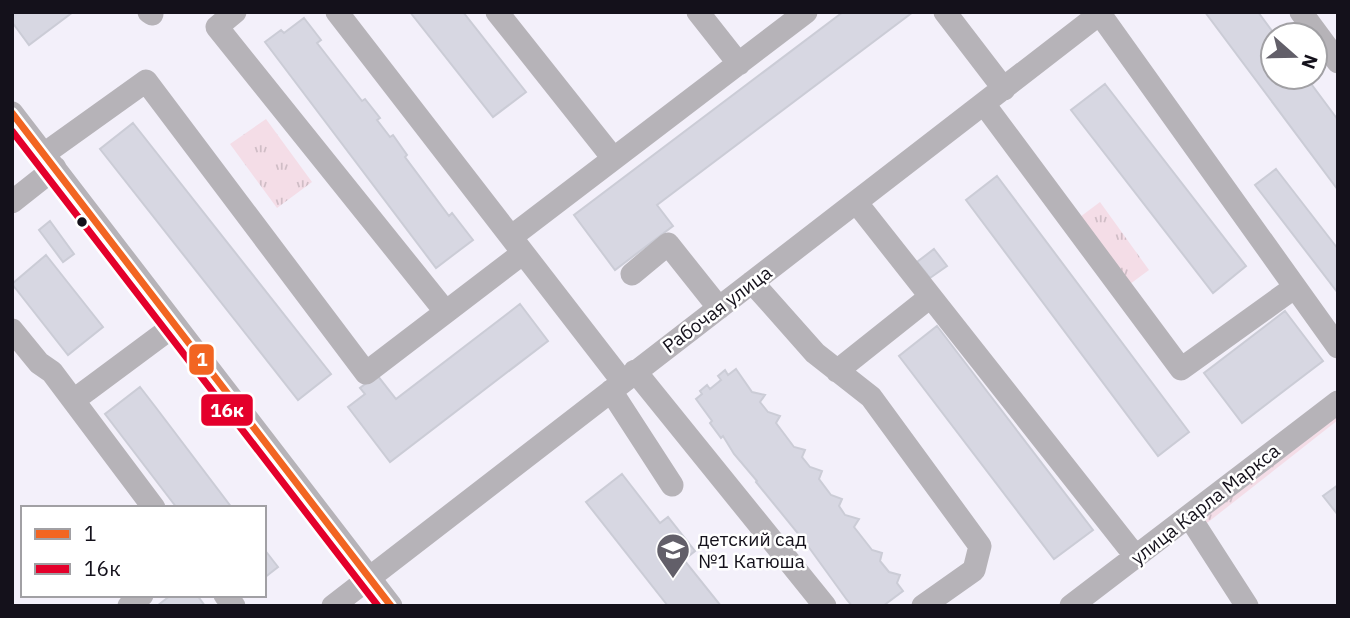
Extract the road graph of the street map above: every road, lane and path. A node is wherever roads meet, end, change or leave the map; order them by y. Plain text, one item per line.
1 (235, 12) edge
2 (337, 12) edge
3 (497, 12) edge
4 (698, 12) edge
5 (806, 12) edge
6 (945, 12) edge
7 (1301, 12) edge
8 (1101, 13) edge
9 (1338, 62) edge
10 (739, 64) junction
11 (1004, 89) junction
12 (984, 104) junction
13 (12, 113) edge
14 (613, 158) junction
15 (49, 161) junction
16 (12, 202) edge
17 (856, 202) junction
18 (517, 245) junction
19 (632, 274) dead end
20 (752, 282) junction
21 (1294, 287) junction
22 (930, 296) junction
23 (719, 308) junction
24 (445, 311) junction
25 (175, 325) junction
26 (12, 330) edge
27 (1338, 347) edge
28 (837, 371) junction
29 (623, 382) junction
30 (74, 400) junction
31 (1338, 402) edge
32 (672, 485) dead end
33 (154, 506) edge
34 (1189, 516) junction
35 (1136, 557) junction
36 (370, 578) junction
37 (333, 606) edge
38 (391, 606) edge
39 (825, 606) edge
40 (923, 606) edge
41 (1071, 606) edge
42 (1247, 606) edge

1 - 24 street
2 - 18 street
3 - 14 street
4 - 10 street
5 - 10 street
6 - 11 street
7 - 9 street
8 - 11 street, Рабочая улица
8 - 21 street
10 - 14 street
11 - 12 street, Рабочая улица
12 - 17 street, Рабочая улица
12 - 21 street
13 - 15 street
14 - 18 street
15 - 16 street
15 - 24 street
15 - 25 street
17 - 20 street, Рабочая улица
17 - 22 street
18 - 24 street
18 - 29 street
19 - 23 street
20 - 23 street, Рабочая улица
20 - 28 street
21 - 27 street
22 - 28 street
22 - 35 street
23 - 29 street, Рабочая улица
25 - 30 street
25 - 36 street
26 - 30 street
28 - 40 street
29 - 32 street
29 - 36 street, Рабочая улица
29 - 39 street
30 - 33 street
31 - 34 street, улица Карла Маркса
34 - 35 street, улица Карла Маркса
34 - 42 street
35 - 41 street, улица Карла Маркса
36 - 37 street, Рабочая улица
36 - 38 street

